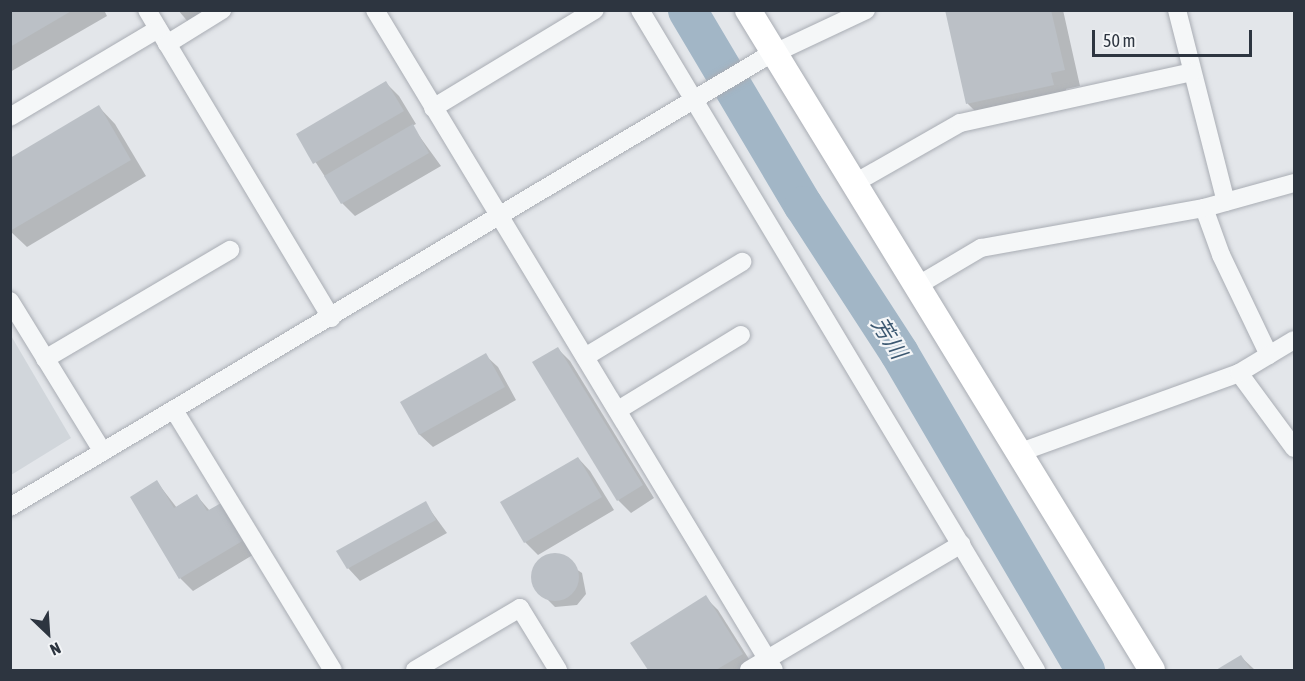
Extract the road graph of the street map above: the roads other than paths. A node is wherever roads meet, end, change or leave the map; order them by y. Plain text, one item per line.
1 (147, 10) edge
2 (222, 10) edge
3 (375, 10) edge
4 (595, 10) edge
5 (640, 10) edge
6 (748, 10) edge
7 (866, 10) edge
8 (1177, 10) edge
9 (163, 36) junction
10 (767, 56) junction
11 (1191, 72) junction
12 (698, 98) junction
13 (433, 108) junction
14 (10, 117) edge
15 (1294, 183) edge
16 (853, 184) junction
17 (1226, 202) junction
18 (1204, 208) junction
19 (499, 218) junction
20 (230, 250) dead end
21 (742, 262) dead end
22 (915, 287) junction
23 (10, 301) edge
24 (332, 318) junction
25 (741, 335) dead end
26 (1294, 340) edge
27 (1269, 355) junction
28 (585, 357) junction
29 (45, 359) junction
30 (1239, 373) junction
31 (174, 410) junction
32 (618, 410) junction
33 (1294, 448) edge
34 (102, 452) junction
35 (1021, 452) junction
36 (10, 507) edge
37 (961, 544) junction
38 (771, 665) edge
39 (333, 670) edge
40 (415, 670) edge
41 (558, 670) edge
42 (749, 670) edge
43 (1036, 670) edge
44 (1152, 670) edge

1 - 9 street
2 - 9 street
3 - 13 street
4 - 13 street
5 - 12 street
6 - 10 street
7 - 10 street
8 - 11 street
9 - 14 street
9 - 24 street
10 - 12 street
10 - 16 street
11 - 16 street
11 - 17 street
12 - 19 street
12 - 37 street
13 - 19 street
15 - 17 street
16 - 22 street
17 - 18 street
18 - 22 street
18 - 27 street
19 - 24 street
19 - 28 street
20 - 29 street
21 - 28 street
22 - 35 street
23 - 29 street
24 - 31 street
25 - 32 street
26 - 27 street
27 - 30 street
28 - 32 street
29 - 34 street
30 - 33 street
30 - 35 street
31 - 34 street
31 - 39 street
32 - 38 street
34 - 36 street
35 - 44 street
37 - 38 street
37 - 43 street
38 - 42 street
40 - 41 street

